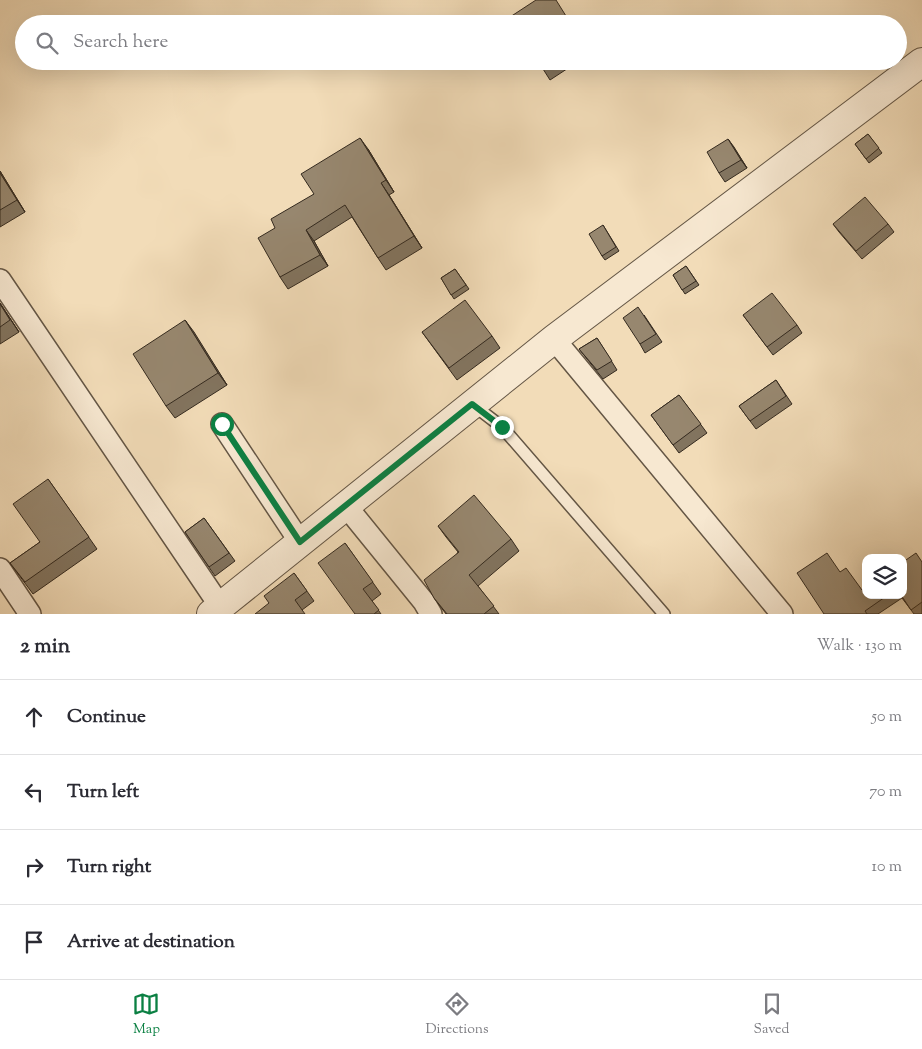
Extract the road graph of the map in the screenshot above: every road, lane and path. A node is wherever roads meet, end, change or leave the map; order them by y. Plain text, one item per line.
1 (922, 62) edge
2 (0, 280) edge
3 (554, 339) junction
4 (472, 404) junction
5 (222, 424) dead end
6 (346, 506) junction
7 (300, 542) junction
8 (0, 569) edge
9 (215, 610) edge
10 (30, 614) edge
11 (432, 614) edge
12 (664, 614) edge
13 (782, 614) edge

1 - 3 street
2 - 9 street
3 - 4 street
3 - 13 street
4 - 6 street
4 - 12 lane
5 - 7 street
6 - 7 street
6 - 11 street
7 - 9 street
8 - 10 street

